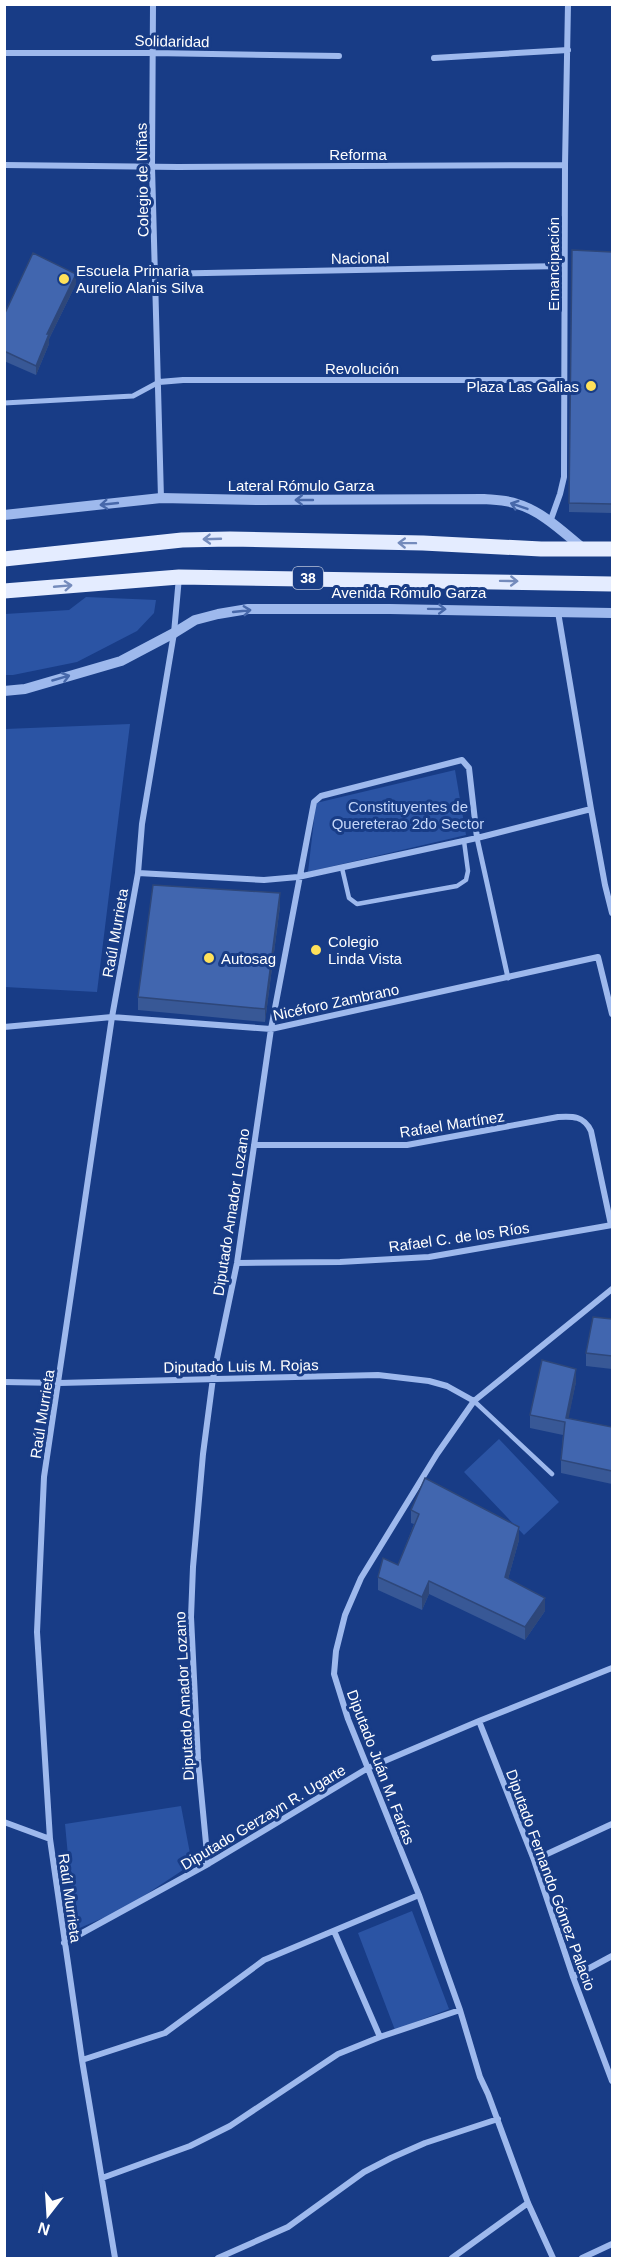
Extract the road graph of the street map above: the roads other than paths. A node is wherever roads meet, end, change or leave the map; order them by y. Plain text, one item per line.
1 (153, 4) edge
2 (568, 4) edge
3 (568, 50) junction
4 (4, 53) edge
5 (153, 53) junction
6 (339, 56) dead end
7 (434, 58) dead end
8 (4, 165) edge
9 (565, 165) junction
10 (152, 167) junction
11 (564, 267) junction
12 (156, 274) junction
13 (564, 380) junction
14 (159, 382) junction
15 (4, 403) edge
16 (162, 498) junction
17 (4, 514) edge
18 (550, 522) junction
19 (585, 549) junction
20 (612, 549) edge
21 (4, 559) edge
22 (179, 577) junction
23 (612, 584) edge
24 (4, 591) edge
25 (558, 612) junction
26 (612, 613) edge
27 (174, 633) junction
28 (4, 691) edge
29 (591, 809) junction
30 (477, 838) junction
31 (464, 841) junction
32 (342, 868) junction
33 (138, 873) junction
34 (298, 878) junction
35 (609, 885) edge
36 (612, 913) edge
37 (508, 978) junction
38 (612, 1014) edge
39 (112, 1017) junction
40 (4, 1027) edge
41 (271, 1029) junction
42 (254, 1145) junction
43 (612, 1225) edge
44 (237, 1263) junction
45 (612, 1288) edge
46 (213, 1378) junction
47 (4, 1382) edge
48 (59, 1383) junction
49 (474, 1401) junction
50 (552, 1473) dead end
51 (612, 1668) edge
52 (479, 1721) junction
53 (368, 1768) junction
54 (4, 1822) edge
55 (612, 1824) edge
56 (50, 1839) junction
57 (534, 1860) junction
58 (208, 1864) junction
59 (419, 1895) junction
60 (334, 1931) junction
61 (64, 1943) junction
62 (612, 1956) edge
63 (573, 1977) junction
64 (460, 2010) junction
65 (380, 2037) junction
66 (82, 2060) junction
67 (612, 2081) edge
68 (498, 2120) junction
69 (102, 2178) junction
70 (528, 2203) junction
71 (612, 2244) edge
72 (115, 2259) edge
73 (218, 2259) edge
74 (452, 2259) edge
75 (553, 2259) edge
76 (582, 2259) edge

1 - 5 street, Colegio de Niñas
2 - 3 street, Emancipación
3 - 7 street
3 - 9 street, Emancipación
4 - 5 street, Solidaridad
5 - 6 street, Solidaridad
5 - 10 street, Colegio de Niñas
8 - 10 street, Reforma
9 - 10 street, Reforma
9 - 11 street, Emancipación
10 - 12 street, Colegio de Niñas
11 - 12 street, Nacional
11 - 13 street, Emancipación
12 - 14 street, Colegio de Niñas
13 - 14 street, Revolución
13 - 18 street, Emancipación
14 - 15 street
14 - 16 street, Colegio de Niñas
16 -> 17 street, Lateral Rómulo Garza
18 -> 16 street, Lateral Rómulo Garza
18 - 19 street, Lateral Rómulo Garza
19 - 20 main road
19 -> 21 main road
22 -> 23 main road, Avenida Rómulo Garza / 38
24 -> 22 main road, Avenida Rómulo Garza / 38
22 - 27 street, Raúl Murrieta
25 - 26 street, Avenida Rómulo Garza
27 -> 25 street, Avenida Rómulo Garza
25 - 29 street
28 -> 27 street, Avenida Rómulo Garza
27 - 33 street, Raúl Murrieta
29 - 30 street
29 - 35 street
30 - 31 street
30 - 34 street, Diputado Amador Lozano
30 - 37 street
31 - 32 street
31 - 32 lane
32 - 34 street
33 - 34 street
33 - 39 street, Raúl Murrieta
34 - 41 street, Diputado Amador Lozano
35 - 36 street
37 - 38 street, Nicéforo Zambrano
37 - 41 street, Nicéforo Zambrano
39 - 40 street, Nicéforo Zambrano
39 - 41 street, Nicéforo Zambrano
39 - 48 street, Raúl Murrieta
41 - 42 street, Diputado Amador Lozano
42 - 43 street, Rafael Martínez
42 - 44 street, Diputado Amador Lozano
43 - 44 street, Rafael C. de los Ríos
44 - 46 street, Diputado Amador Lozano
45 - 49 street, Diputado Juán M. Farías
46 - 48 street, Diputado Luis M. Rojas
46 - 49 street, Diputado Luis M. Rojas
46 - 58 street, Diputado Amador Lozano
47 - 48 street, Diputado Luis M. Rojas
48 - 56 street, Raúl Murrieta
49 - 50 lane
49 - 53 street, Diputado Juán M. Farías
51 - 52 street, Diputado Gerzayn R. Ugarte
52 - 53 street, Diputado Gerzayn R. Ugarte
52 - 57 street, Diputado Fernando Gómez Palacio
53 - 58 street, Diputado Gerzayn R. Ugarte
53 - 59 street, Diputado Juán M. Farías
54 - 56 street
55 - 57 street
56 - 61 street, Raúl Murrieta
57 - 63 street, Diputado Fernando Gómez Palacio
58 - 61 street, Diputado Gerzayn R. Ugarte
59 - 60 street
59 - 64 street, Diputado Juán M. Farías
60 - 65 street
60 - 66 street
61 - 66 street, Raúl Murrieta
62 - 63 street
63 - 67 street, Diputado Fernando Gómez Palacio
64 - 65 street
64 - 68 street, Diputado Juán M. Farías
65 - 69 street
66 - 69 street, Raúl Murrieta
68 - 70 street, Diputado Juán M. Farías
68 - 73 street
69 - 72 street, Raúl Murrieta
70 - 74 street
70 - 75 street, Diputado Juán M. Farías
71 - 76 street

